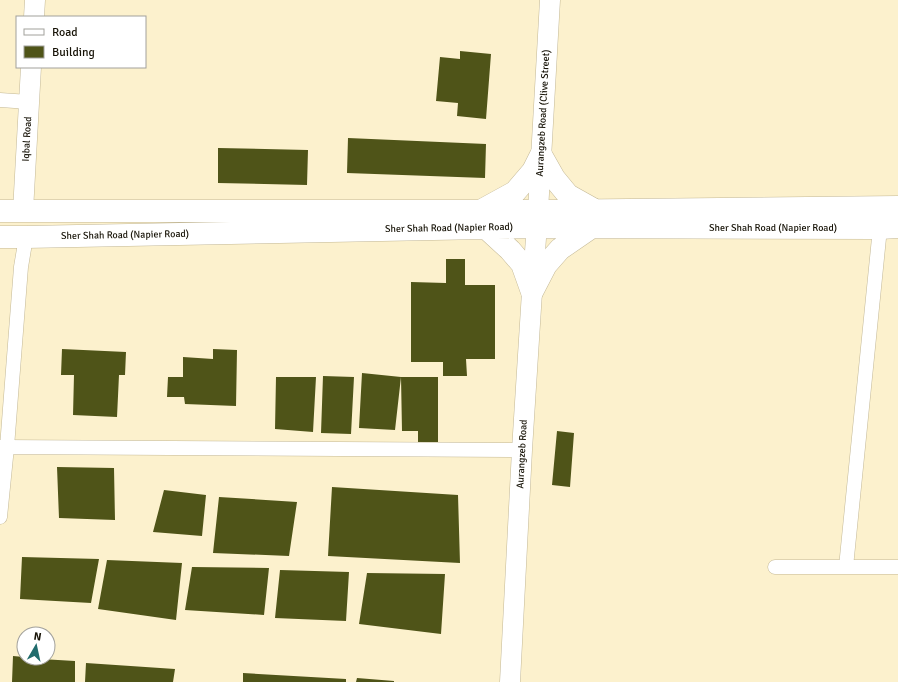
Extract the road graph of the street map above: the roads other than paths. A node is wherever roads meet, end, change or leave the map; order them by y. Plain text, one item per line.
1 (35, 0) edge
2 (550, 0) edge
3 (34, 16) edge
4 (31, 68) edge
5 (0, 100) edge
6 (29, 102) junction
7 (541, 156) junction
8 (898, 207) edge
9 (0, 211) edge
10 (23, 211) junction
11 (593, 218) junction
12 (484, 219) junction
13 (537, 219) junction
14 (889, 228) edge
15 (0, 237) edge
16 (26, 237) junction
17 (532, 292) junction
18 (3, 447) edge
19 (522, 450) junction
20 (0, 517) edge
21 (775, 567) dead end
22 (846, 567) junction
23 (898, 567) edge
24 (510, 682) edge

1 - 3 street
2 - 7 street, Aurangzeb Road (Clive Street)
4 - 6 street, Iqbal Road
5 - 6 street
6 - 10 street, Iqbal Road
7 - 11 main road
7 - 12 main road
7 - 13 street, Aurangzeb Road (Clive Street)
8 - 11 main road, Sher Shah Road (Napier Road)
9 - 10 main road, Sher Shah Road (Napier Road)
10 - 12 main road, Sher Shah Road (Napier Road)
11 - 13 main road, Sher Shah Road (Napier Road)
11 - 14 main road, Sher Shah Road (Napier Road)
11 - 17 main road
12 - 13 main road, Sher Shah Road (Napier Road)
12 - 16 main road, Sher Shah Road (Napier Road)
12 - 17 main road
13 - 17 street, Aurangzeb Road
14 - 22 street
15 - 16 main road, Sher Shah Road (Napier Road)
16 - 18 street
17 - 19 street, Aurangzeb Road
18 - 19 street
18 - 20 street
19 - 24 street, Aurangzeb Road
21 - 22 street
22 - 23 street

